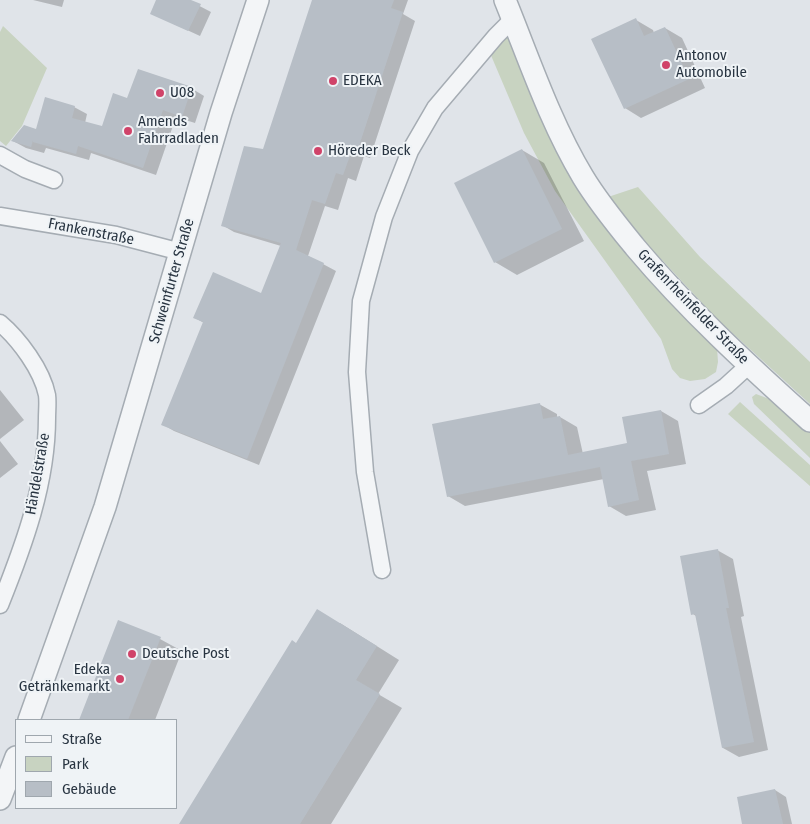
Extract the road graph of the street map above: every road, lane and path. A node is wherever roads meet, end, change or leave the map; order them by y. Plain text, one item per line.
1 (258, 0) edge
2 (509, 10) edge
3 (0, 155) edge
4 (54, 180) dead end
5 (0, 216) edge
6 (181, 252) junction
7 (0, 323) edge
8 (749, 365) junction
9 (699, 405) dead end
10 (810, 421) edge
11 (382, 570) dead end
12 (0, 605) edge
13 (29, 719) edge
14 (15, 760) edge
15 (0, 799) edge

1 - 6 street, Schweinfurter Straße
2 - 8 street, Grafenrheinfelder Straße
2 - 11 street, Grafenrheinfelder Straße
3 - 4 street
5 - 6 street, Frankenstraße
6 - 13 street, Schweinfurter Straße
7 - 12 street, Händelstraße
8 - 9 street
8 - 10 street, Grafenrheinfelder Straße
14 - 15 street

